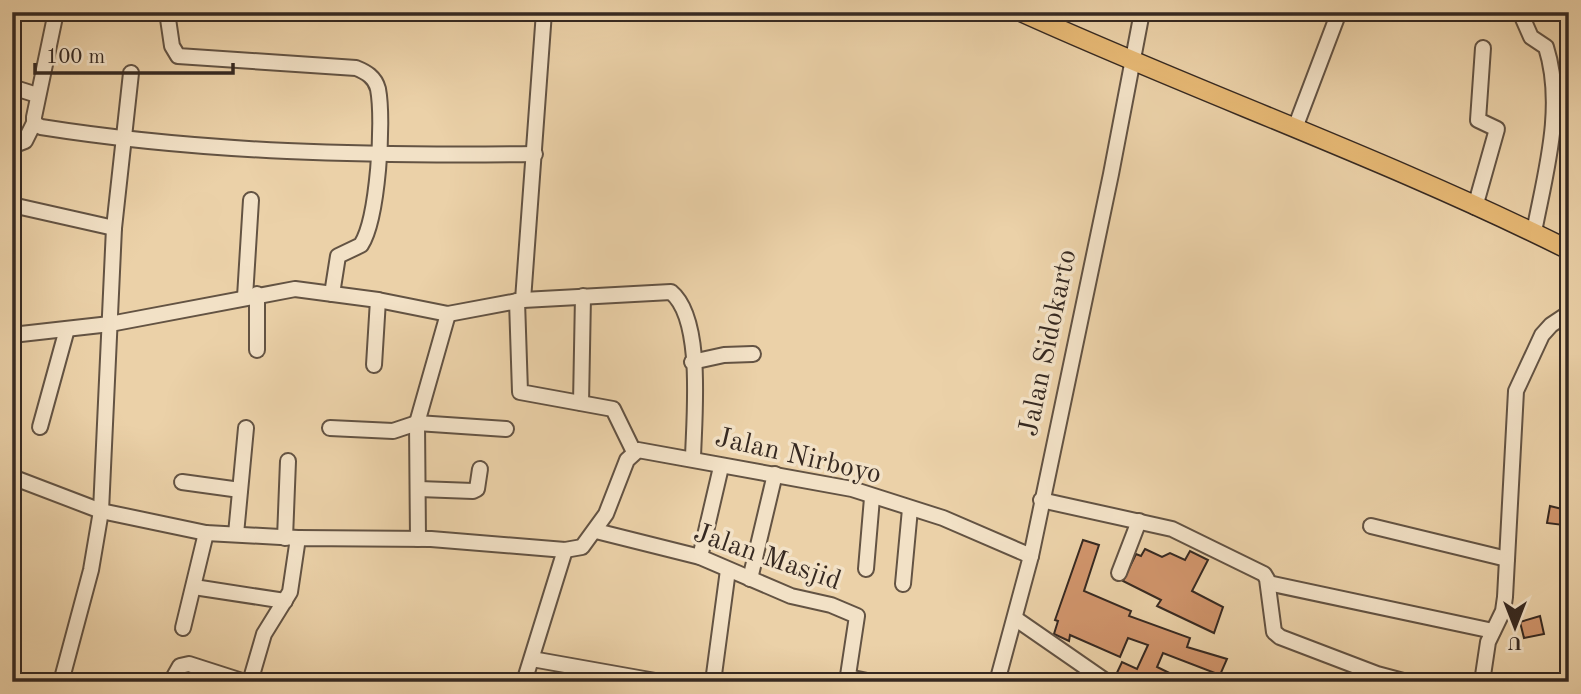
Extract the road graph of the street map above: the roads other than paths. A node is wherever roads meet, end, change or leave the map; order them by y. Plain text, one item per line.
1 (56, 12) edge
2 (167, 12) edge
3 (544, 12) edge
4 (1021, 12) edge
5 (1142, 12) edge
6 (1339, 12) edge
7 (1520, 12) edge
8 (1483, 48) dead end
9 (1132, 62) junction
10 (131, 73) dead end
11 (12, 87) edge
12 (37, 95) junction
13 (34, 123) junction
14 (1295, 128) junction
15 (125, 140) junction
16 (12, 146) edge
17 (535, 155) junction
18 (378, 156) junction
19 (251, 200) dead end
20 (12, 205) edge
21 (1475, 207) junction
22 (114, 228) junction
23 (1534, 232) junction
24 (1569, 250) edge
25 (332, 294) junction
26 (251, 296) junction
27 (583, 296) junction
28 (378, 300) junction
29 (520, 300) junction
30 (1569, 313) edge
31 (448, 314) junction
32 (110, 324) junction
33 (66, 329) junction
34 (14, 338) edge
35 (257, 350) dead end
36 (753, 354) dead end
37 (692, 362) junction
38 (374, 365) dead end
39 (581, 403) junction
40 (417, 424) junction
41 (40, 427) dead end
42 (246, 428) dead end
43 (330, 428) dead end
44 (506, 429) dead end
45 (634, 452) junction
46 (693, 458) junction
47 (288, 461) dead end
48 (721, 467) junction
49 (480, 469) dead end
50 (775, 474) junction
51 (12, 477) edge
52 (182, 482) dead end
53 (419, 489) junction
54 (240, 490) junction
55 (872, 498) junction
56 (1041, 500) junction
57 (910, 509) junction
58 (101, 511) junction
59 (1139, 521) junction
60 (1371, 526) dead end
61 (596, 531) junction
62 (206, 533) junction
63 (236, 534) junction
64 (291, 538) junction
65 (418, 539) junction
66 (565, 550) junction
67 (1031, 556) junction
68 (700, 557) junction
69 (1507, 559) junction
70 (866, 569) dead end
71 (728, 570) junction
72 (1119, 573) dead end
73 (750, 579) junction
74 (1268, 583) junction
75 (903, 584) dead end
76 (194, 587) junction
77 (285, 601) junction
78 (1016, 619) junction
79 (183, 628) dead end
80 (1493, 631) junction
81 (531, 659) junction
82 (847, 679) edge
83 (61, 682) edge
84 (171, 682) edge
85 (248, 682) edge
86 (524, 682) edge
87 (661, 682) edge
88 (713, 682) edge
89 (872, 682) edge
90 (997, 682) edge
91 (1107, 682) edge
92 (1407, 682) edge
93 (1482, 682) edge

1 - 12 street
2 - 18 street
3 - 17 street
4 - 9 main road
5 - 9 street, Jalan Sidokarto
6 - 14 street
7 - 23 street
8 - 21 street
9 - 14 main road
9 - 56 street, Jalan Sidokarto
10 - 15 street
11 - 12 street
12 - 13 street
13 - 15 street
13 - 16 street
14 - 21 main road
15 - 18 street
15 - 22 street
17 - 18 street
17 - 29 street
18 - 25 street
19 - 26 street
20 - 22 street
21 - 23 main road
22 - 32 street
23 - 24 main road
25 - 26 street
25 - 28 street
26 - 32 street
26 - 35 street
27 - 29 street
27 - 37 street
27 - 39 street
28 - 31 street
28 - 38 street
29 - 31 street
29 - 39 street
30 - 69 street
31 - 40 street
32 - 33 street
32 - 58 street
33 - 34 street
33 - 41 street
36 - 37 street
37 - 46 street
39 - 45 street
40 - 43 street
40 - 44 street
40 - 53 street
42 - 54 street
45 - 46 street, Jalan Nirboyo
45 - 61 street
46 - 48 street, Jalan Nirboyo
47 - 64 street
48 - 50 street, Jalan Nirboyo
48 - 68 street
49 - 53 street
50 - 55 street, Jalan Nirboyo
50 - 73 street
51 - 58 street
52 - 54 street
53 - 65 street
54 - 63 street
55 - 57 street, Jalan Nirboyo
55 - 70 street
56 - 59 street
56 - 67 street, Jalan Sidokarto
57 - 67 street, Jalan Nirboyo
57 - 75 street
58 - 62 street
58 - 83 street
59 - 72 street
59 - 74 street
60 - 69 street
61 - 66 street
61 - 68 street, Jalan Masjid
62 - 63 street
62 - 76 street
63 - 64 street
64 - 65 street
64 - 77 street
65 - 66 street
66 - 81 street
67 - 78 street, Jalan Sidokarto
68 - 71 street, Jalan Masjid
69 - 80 street
71 - 73 street, Jalan Masjid
71 - 88 street
73 - 82 street, Jalan Masjid
74 - 80 street
74 - 92 street
76 - 77 street
76 - 79 street
77 - 85 street
78 - 90 street, Jalan Sidokarto
78 - 91 street
80 - 93 street
81 - 86 street
81 - 87 street
82 - 89 street
84 - 85 street

